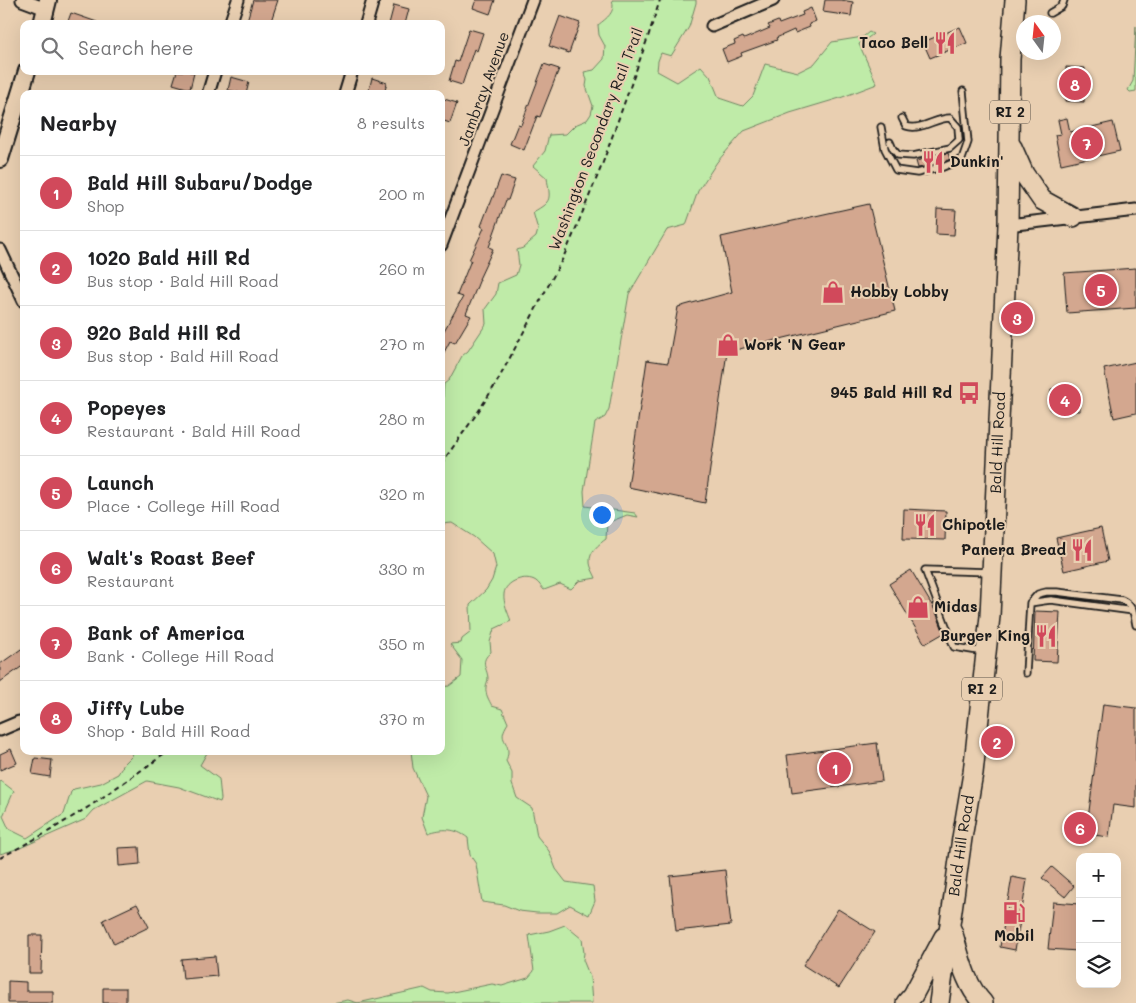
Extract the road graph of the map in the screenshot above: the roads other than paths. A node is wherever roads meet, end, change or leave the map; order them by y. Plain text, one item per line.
1 (22, 0) edge
2 (238, 0) edge
3 (373, 0) edge
4 (533, 0) edge
5 (773, 0) edge
6 (1015, 0) edge
7 (1064, 0) edge
8 (45, 11) edge
9 (1050, 13) dead end
10 (231, 20) edge
11 (367, 20) edge
12 (712, 26) dead end
13 (26, 75) edge
14 (214, 75) edge
15 (351, 75) edge
16 (21, 90) edge
17 (209, 90) edge
18 (346, 90) edge
19 (963, 91) dead end
20 (20, 94) edge
21 (902, 118) dead end
22 (881, 127) dead end
23 (890, 142) dead end
24 (1009, 142) junction
25 (0, 159) edge
26 (1136, 210) edge
27 (1073, 217) junction
28 (1008, 225) junction
29 (445, 234) edge
30 (0, 250) edge
31 (20, 292) edge
32 (992, 572) junction
33 (1030, 604) junction
34 (1133, 611) junction
35 (1136, 625) edge
36 (986, 652) junction
37 (1026, 672) dead end
38 (20, 722) edge
39 (0, 730) edge
40 (950, 925) junction
41 (906, 1003) edge
42 (939, 1003) edge
43 (982, 1003) edge

1 - 8 street
2 - 10 street
3 - 11 street
4 - 29 street, Jambray Avenue
5 - 12 street
6 - 24 main road, Bald Hill Road / RI 2
7 - 9 lane
13 - 16 main road
14 - 17 street
15 - 18 street
19 - 22 lane
20 - 25 main road
21 - 23 lane
24 - 27 main road
24 - 28 main road, Bald Hill Road / RI 2
26 - 27 street
27 - 28 street
28 - 32 main road, Bald Hill Road / RI 2
30 - 31 street
32 - 36 main road, Bald Hill Road / RI 2
32 - 36 lane
33 - 34 lane
33 - 34 lane
33 - 37 lane
34 - 35 lane
36 - 40 main road, Bald Hill Road / RI 2
38 - 39 street
40 - 41 main road
40 - 42 main road, Bald Hill Road / RI 2
40 - 43 main road

